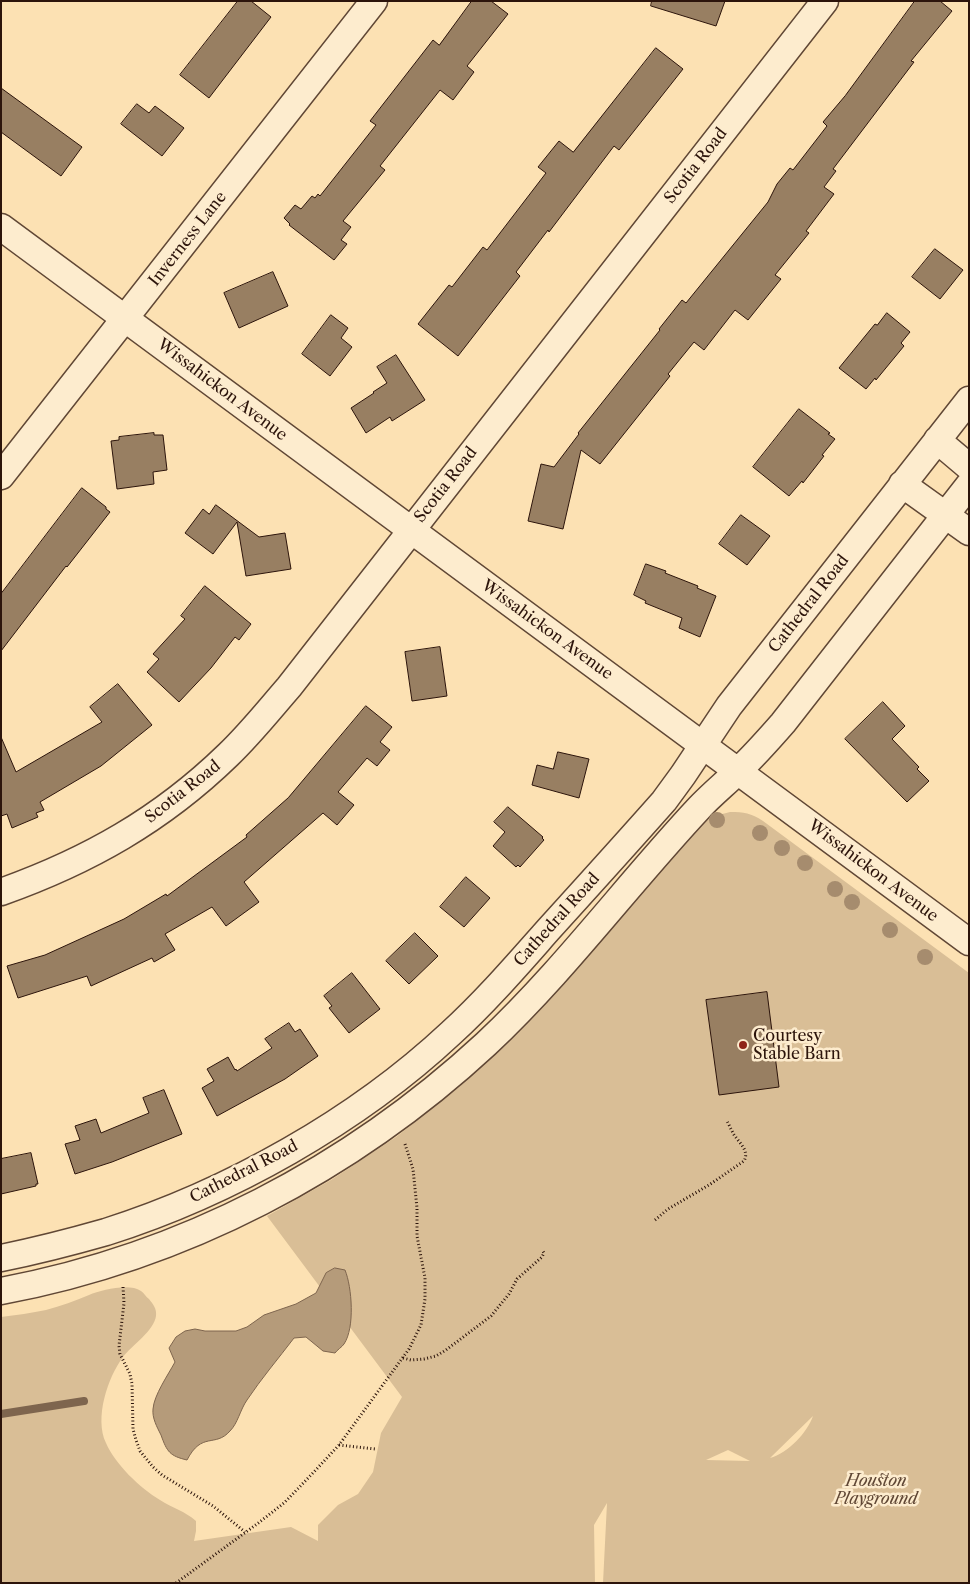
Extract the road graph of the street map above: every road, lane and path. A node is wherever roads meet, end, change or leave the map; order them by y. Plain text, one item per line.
1 (374, 1) edge
2 (825, 1) edge
3 (1, 226) edge
4 (126, 319) junction
5 (969, 400) edge
6 (937, 440) junction
7 (969, 467) edge
8 (1, 476) edge
9 (902, 484) junction
10 (969, 485) edge
11 (945, 516) junction
12 (411, 530) junction
13 (969, 532) edge
14 (702, 745) junction
15 (738, 771) junction
16 (1, 892) edge
17 (969, 942) edge
18 (393, 1121) junction
19 (727, 1121) dead end
20 (656, 1220) dead end
21 (74, 1241) junction
22 (542, 1250) dead end
23 (1, 1258) edge
24 (120, 1260) junction
25 (83, 1271) junction
26 (1, 1291) edge
27 (403, 1358) junction
28 (339, 1445) junction
29 (375, 1449) dead end
30 (245, 1532) junction
31 (176, 1583) edge

1 - 4 street, Inverness Lane
2 - 12 street, Scotia Road
3 - 4 street, Wissahickon Avenue
4 - 8 street, Inverness Lane
4 - 12 street, Wissahickon Avenue
5 - 6 street, Cathedral Road
6 - 7 street
6 - 9 street, Cathedral Road
9 - 11 street
9 - 14 street, Cathedral Road
10 - 11 street, Cathedral Road
11 - 13 street
11 - 15 street, Cathedral Road
12 - 14 street, Wissahickon Avenue
12 - 16 street, Scotia Road
14 - 15 street, Wissahickon Avenue
14 - 21 street, Cathedral Road
15 - 17 street, Wissahickon Avenue
15 - 18 street, Cathedral Road
18 - 24 street, Cathedral Road
18 - 27 path
19 - 20 path
21 - 23 street, Cathedral Road
21 - 25 street
22 - 27 path
24 - 25 street, Cathedral Road
24 - 30 path
25 - 26 street, Cathedral Road
27 - 28 path
28 - 29 path
28 - 30 path
30 - 31 path

